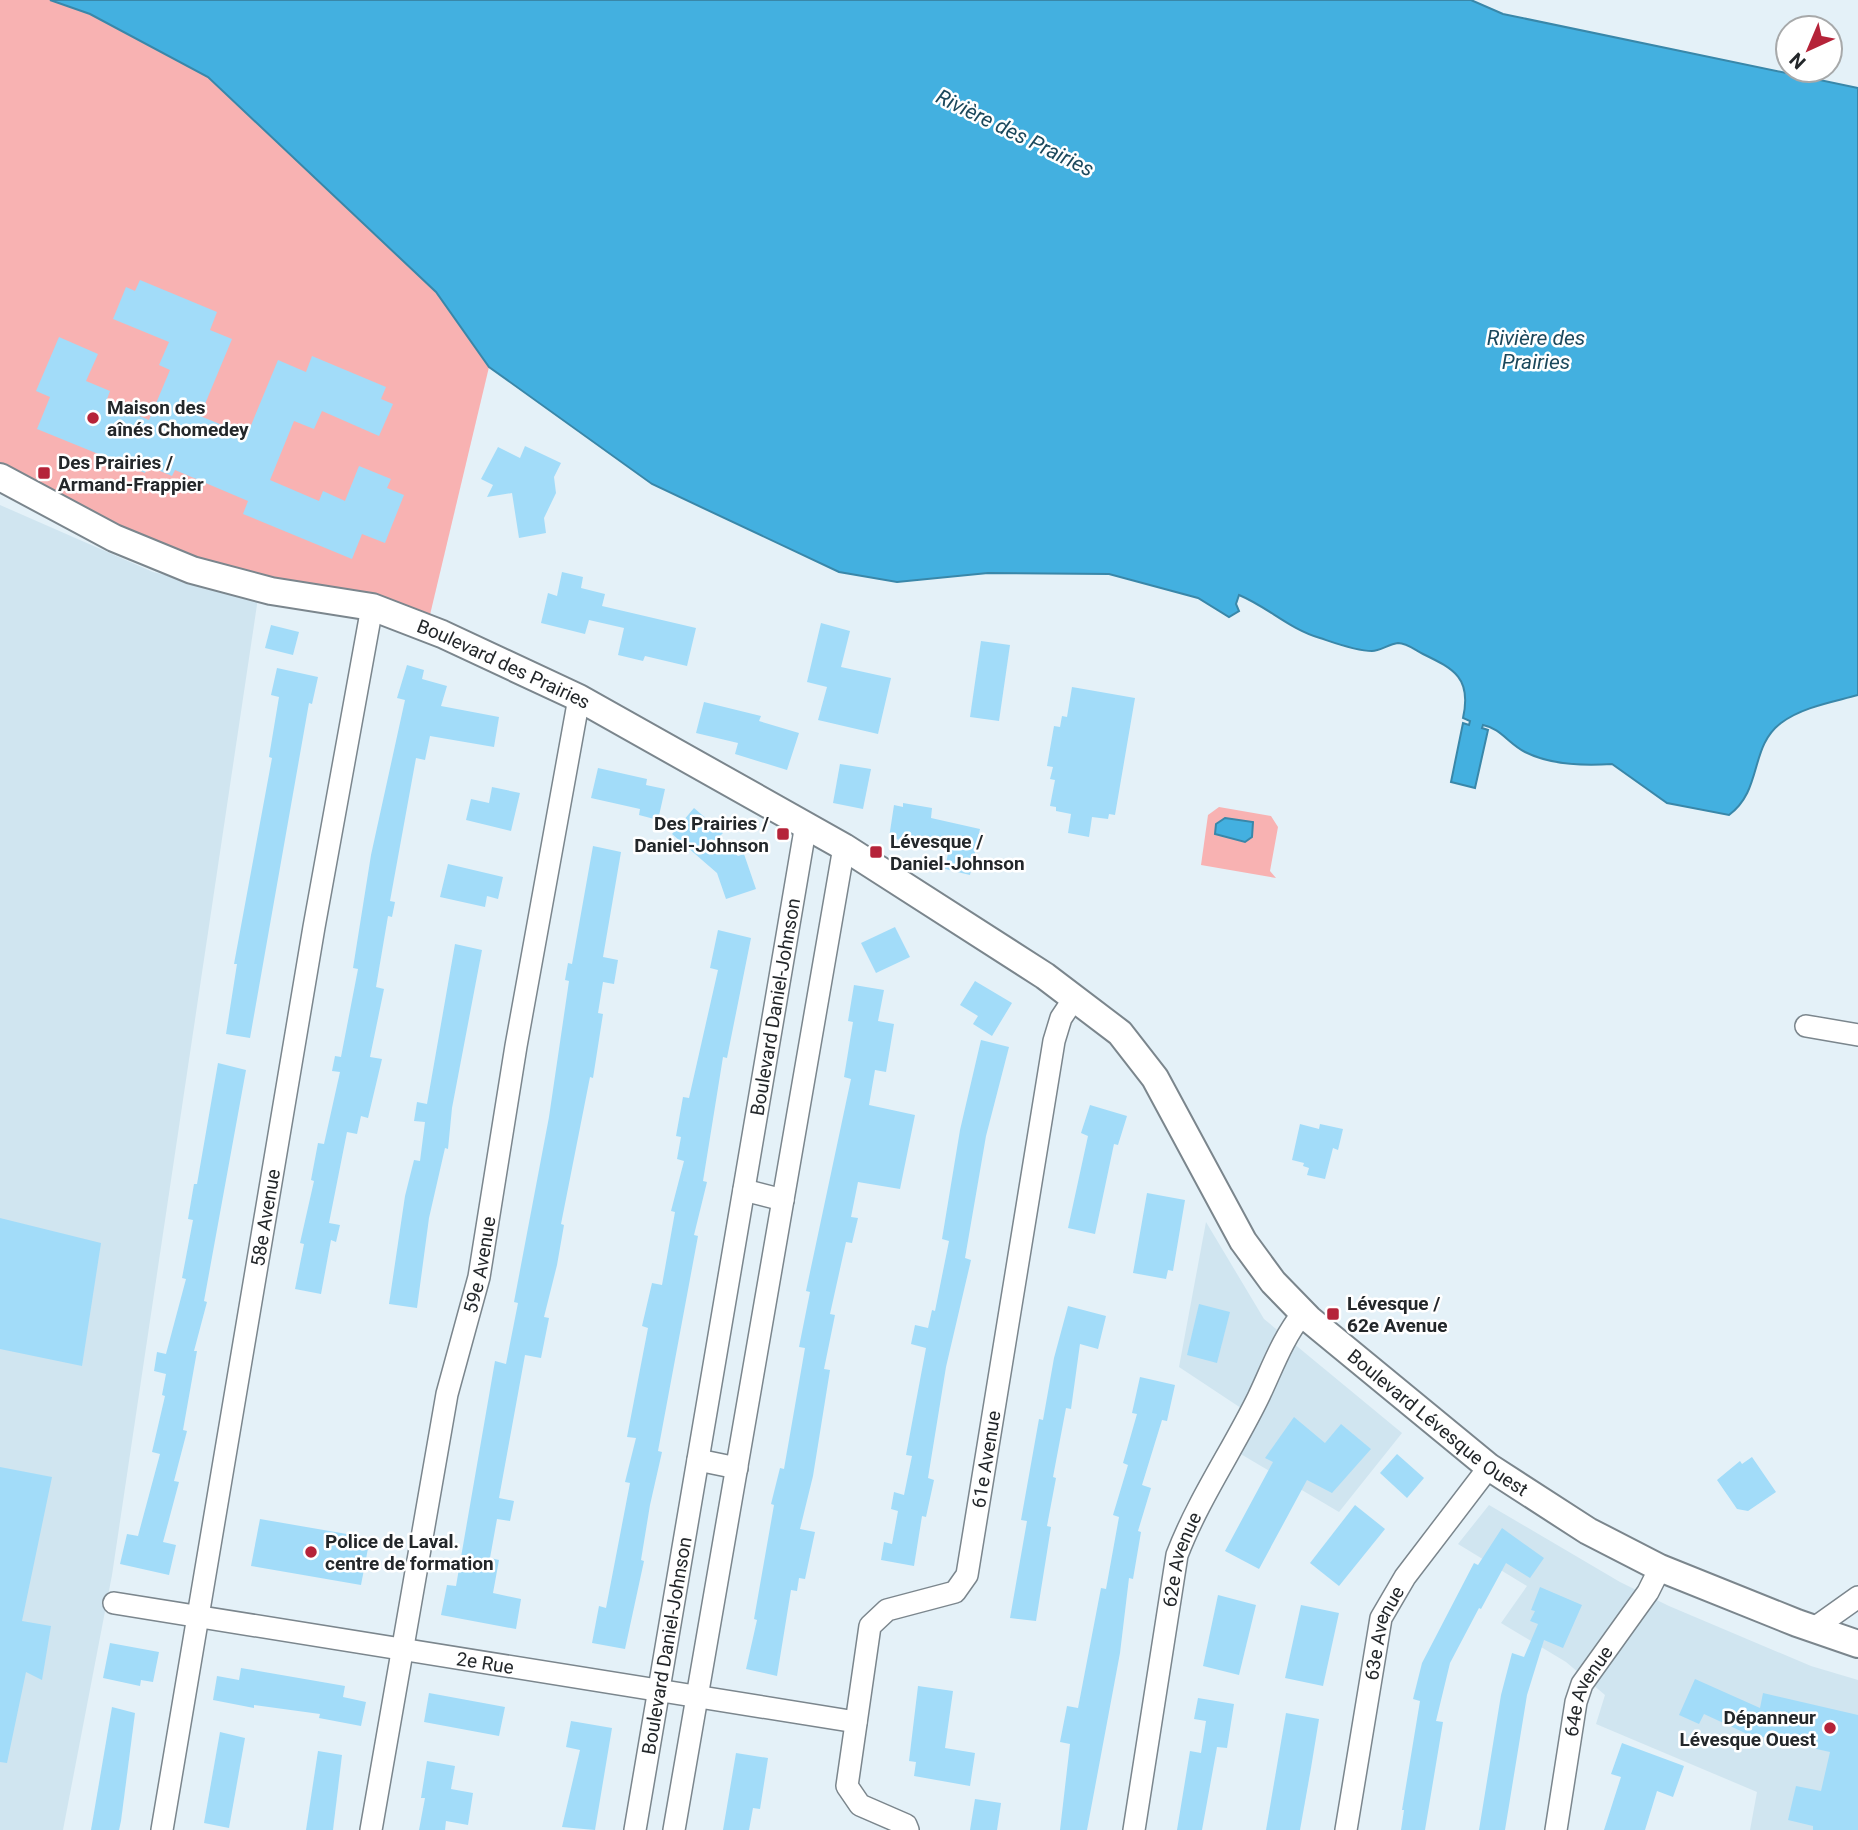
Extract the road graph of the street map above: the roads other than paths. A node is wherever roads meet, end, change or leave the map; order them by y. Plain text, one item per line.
1 (0, 477) edge
2 (372, 607) junction
3 (579, 698) junction
4 (806, 824) junction
5 (844, 847) junction
6 (974, 931) joint
7 (1075, 997) junction
8 (1806, 1026) dead end
9 (1858, 1035) edge
10 (744, 1190) junction
11 (783, 1200) junction
12 (1303, 1313) junction
13 (698, 1460) junction
14 (1489, 1466) junction
15 (737, 1468) junction
16 (1660, 1568) junction
17 (1858, 1597) edge
18 (114, 1603) dead end
19 (198, 1617) junction
20 (1813, 1629) junction
21 (1858, 1644) edge
22 (404, 1650) junction
23 (659, 1691) junction
24 (697, 1697) junction
25 (856, 1722) junction
26 (162, 1830) edge
27 (371, 1830) edge
28 (635, 1830) edge
29 (674, 1830) edge
30 (908, 1830) edge
31 (1134, 1830) edge
32 (1346, 1830) edge
33 (1556, 1830) edge

1 - 2 street, Boulevard des Prairies
2 - 3 street, Boulevard des Prairies
2 - 19 street, 58e Avenue
3 - 4 street, Boulevard des Prairies
3 - 22 street, 59e Avenue
4 - 5 street, Boulevard des Prairies
4 - 10 street, Boulevard Daniel-Johnson
5 - 6 street, Boulevard des Prairies
5 - 11 street, Boulevard Daniel-Johnson
6 - 7 street, Boulevard Lévesque Ouest
7 - 12 street, Boulevard Lévesque Ouest
7 - 25 street, 61e Avenue
8 - 9 street
10 - 11 street
10 - 13 street, Boulevard Daniel-Johnson
11 - 15 street, Boulevard Daniel-Johnson
12 - 14 street, Boulevard Lévesque Ouest
12 - 31 street, 62e Avenue
13 - 15 street
13 - 23 street, Boulevard Daniel-Johnson
14 - 16 street, Boulevard Lévesque Ouest
14 - 32 street, 63e Avenue
15 - 24 street, Boulevard Daniel-Johnson
16 - 20 street, Boulevard Lévesque Ouest
16 - 33 street, 64e Avenue
17 - 20 street
18 - 19 street, 2e Rue
19 - 22 street, 2e Rue
19 - 26 street, 58e Avenue
20 - 21 street, Boulevard Lévesque Ouest
22 - 23 street, 2e Rue
22 - 27 street, 59e Avenue
23 - 24 street, 2e Rue
23 - 28 street, Boulevard Daniel-Johnson
24 - 25 street, 2e Rue
24 - 29 street, Boulevard Daniel-Johnson
25 - 30 street, 61e Avenue

